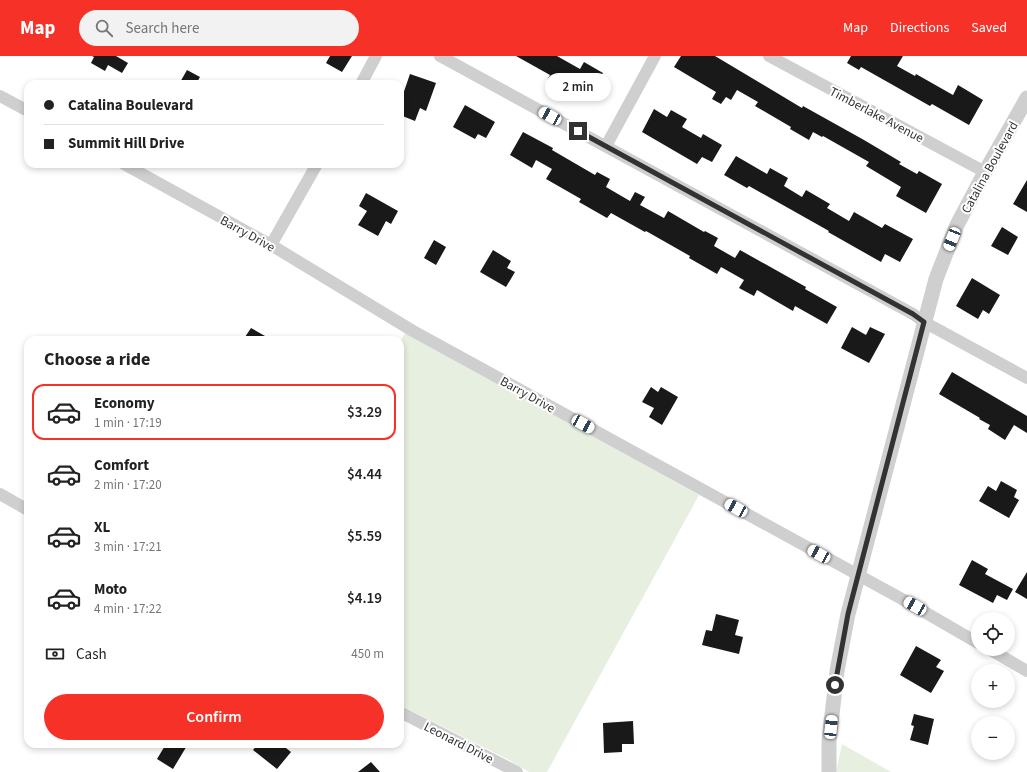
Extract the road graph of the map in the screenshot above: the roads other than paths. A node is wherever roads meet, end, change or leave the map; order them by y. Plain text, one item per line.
1 (376, 56) edge
2 (440, 56) edge
3 (656, 56) edge
4 (769, 56) edge
5 (363, 80) edge
6 (0, 96) edge
7 (1027, 98) edge
8 (24, 109) edge
9 (606, 146) junction
10 (131, 168) edge
11 (314, 168) edge
12 (984, 172) junction
13 (271, 245) junction
14 (924, 322) junction
15 (1027, 378) edge
16 (0, 494) edge
17 (24, 508) edge
18 (858, 575) junction
19 (971, 639) edge
20 (1001, 656) edge
21 (1027, 671) edge
22 (404, 714) edge
23 (512, 771) edge
24 (829, 772) edge

1 - 5 street
2 - 9 street
3 - 9 street
4 - 12 street, Timberlake Avenue
6 - 8 street
7 - 12 street, Catalina Boulevard
9 - 14 street
10 - 13 street, Barry Drive
11 - 13 street
12 - 14 street, Catalina Boulevard
13 - 18 street, Barry Drive
14 - 15 street
14 - 18 street, Catalina Boulevard
16 - 17 street
18 - 19 street, Barry Drive
18 - 24 street, Catalina Boulevard
20 - 21 street
22 - 23 street, Leonard Drive

